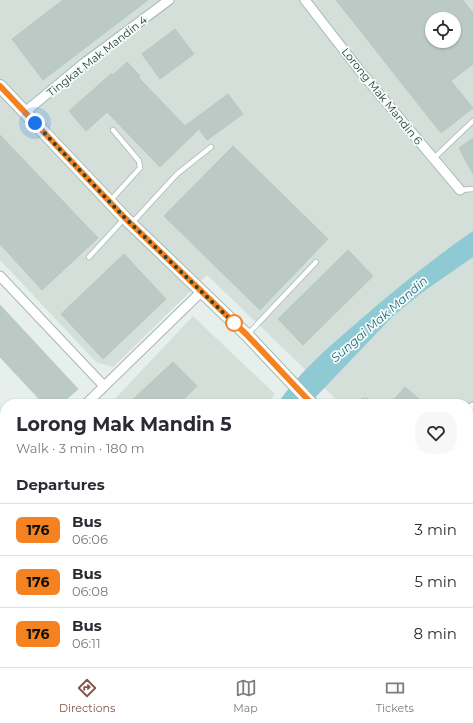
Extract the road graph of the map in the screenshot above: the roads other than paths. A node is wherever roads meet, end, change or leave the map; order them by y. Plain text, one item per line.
1 (169, 0) edge
2 (305, 0) edge
3 (0, 86) edge
4 (25, 112) junction
5 (473, 121) edge
6 (113, 130) dead end
7 (211, 147) dead end
8 (433, 159) junction
9 (473, 189) edge
10 (460, 190) joint
11 (110, 201) junction
12 (128, 221) junction
13 (89, 257) dead end
14 (316, 262) dead end
15 (0, 276) edge
16 (201, 292) junction
17 (247, 335) junction
18 (104, 386) junction
19 (91, 399) edge
20 (307, 399) edge

1 - 4 street, Tingkat Mak Mandin 4
2 - 8 street, Lorong Mak Mandin 6
3 - 4 street
4 - 11 street
5 - 8 lane
6 - 11 lane
7 - 12 lane
8 - 10 street, Lorong Mak Mandin 6
9 - 10 lane
11 - 12 street
12 - 13 lane
12 - 16 street
14 - 17 lane
15 - 18 street
16 - 17 street
16 - 18 street
17 - 20 street
18 - 19 street

